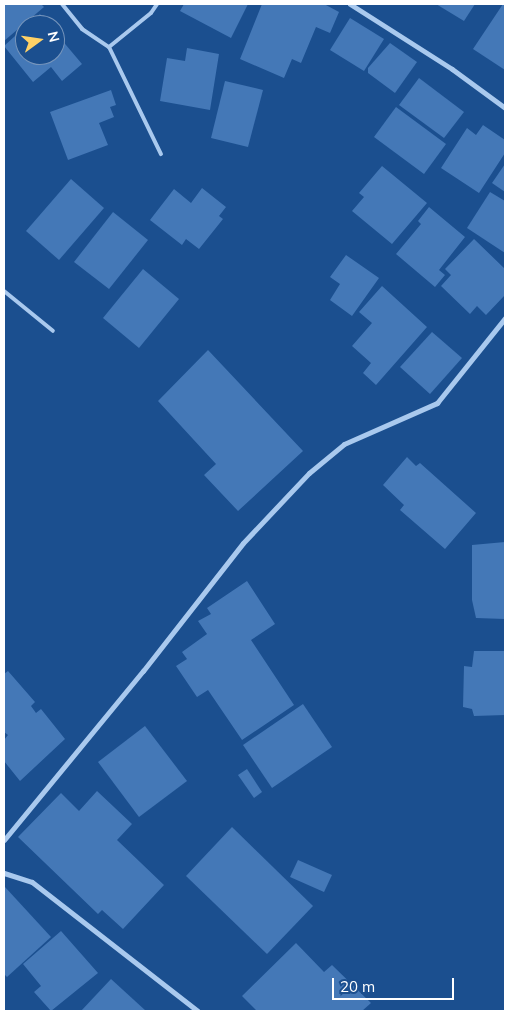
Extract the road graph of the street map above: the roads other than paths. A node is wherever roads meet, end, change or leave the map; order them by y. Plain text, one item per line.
1 (62, 4) edge
2 (158, 4) edge
3 (350, 4) edge
4 (109, 47) junction
5 (505, 108) edge
6 (161, 154) dead end
7 (4, 291) edge
8 (505, 318) edge
9 (53, 331) dead end
10 (4, 840) edge
11 (4, 873) edge
12 (198, 1011) edge

1 - 4 lane
2 - 4 lane
3 - 5 street
4 - 6 lane
7 - 9 lane
8 - 10 street
11 - 12 street

